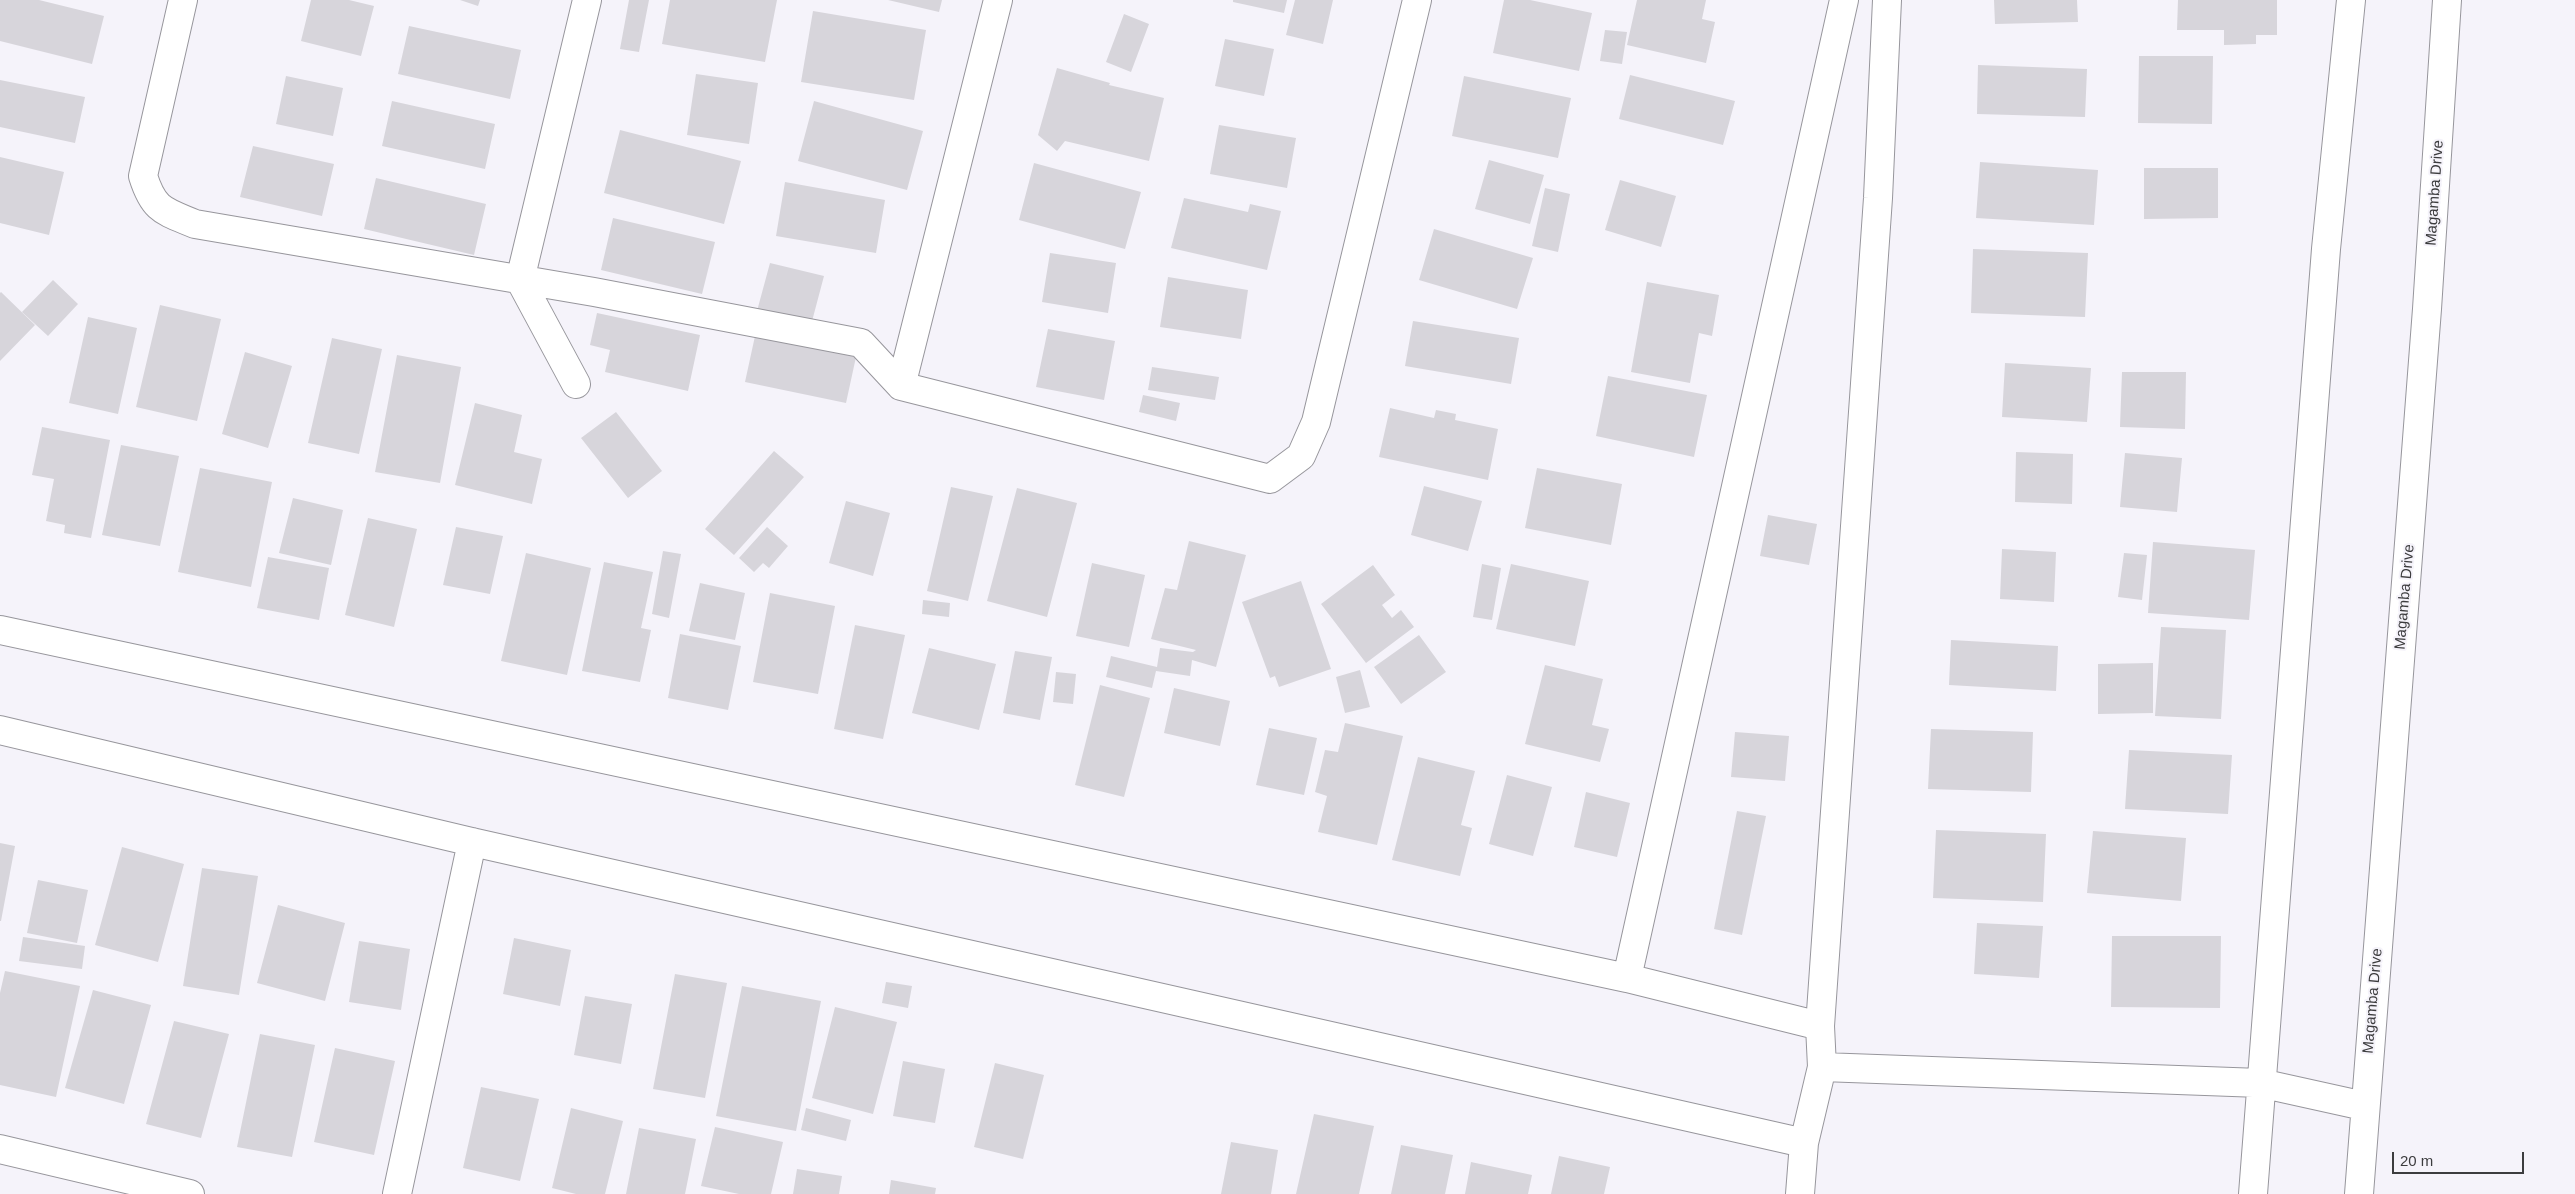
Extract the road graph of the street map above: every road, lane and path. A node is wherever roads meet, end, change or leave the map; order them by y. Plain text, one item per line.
1 (183, 0) edge
2 (587, 0) edge
3 (998, 0) edge
4 (1417, 0) edge
5 (1844, 0) edge
6 (1886, 0) edge
7 (2351, 0) edge
8 (2447, 0) edge
9 (520, 280) junction
10 (576, 384) dead end
11 (901, 386) junction
12 (0, 630) edge
13 (0, 730) edge
14 (472, 842) junction
15 (1626, 978) junction
16 (1820, 1026) junction
17 (1822, 1067) junction
18 (2260, 1083) junction
19 (2364, 1106) junction
20 (1804, 1143) junction
21 (0, 1149) edge
22 (190, 1194) edge
23 (397, 1194) edge
24 (1800, 1194) edge
25 (2253, 1194) edge
26 (2359, 1194) edge

1 - 9 street
2 - 9 street
3 - 11 street
4 - 11 street
5 - 15 street
6 - 16 street
7 - 18 street
8 - 19 street, Magamba Drive
9 - 10 street
9 - 11 street
12 - 15 street
13 - 14 street
14 - 20 street
14 - 23 street
15 - 16 street
16 - 17 street
17 - 18 street
17 - 20 street
18 - 19 street
18 - 25 street
19 - 26 street, Magamba Drive
20 - 24 street
21 - 22 street

